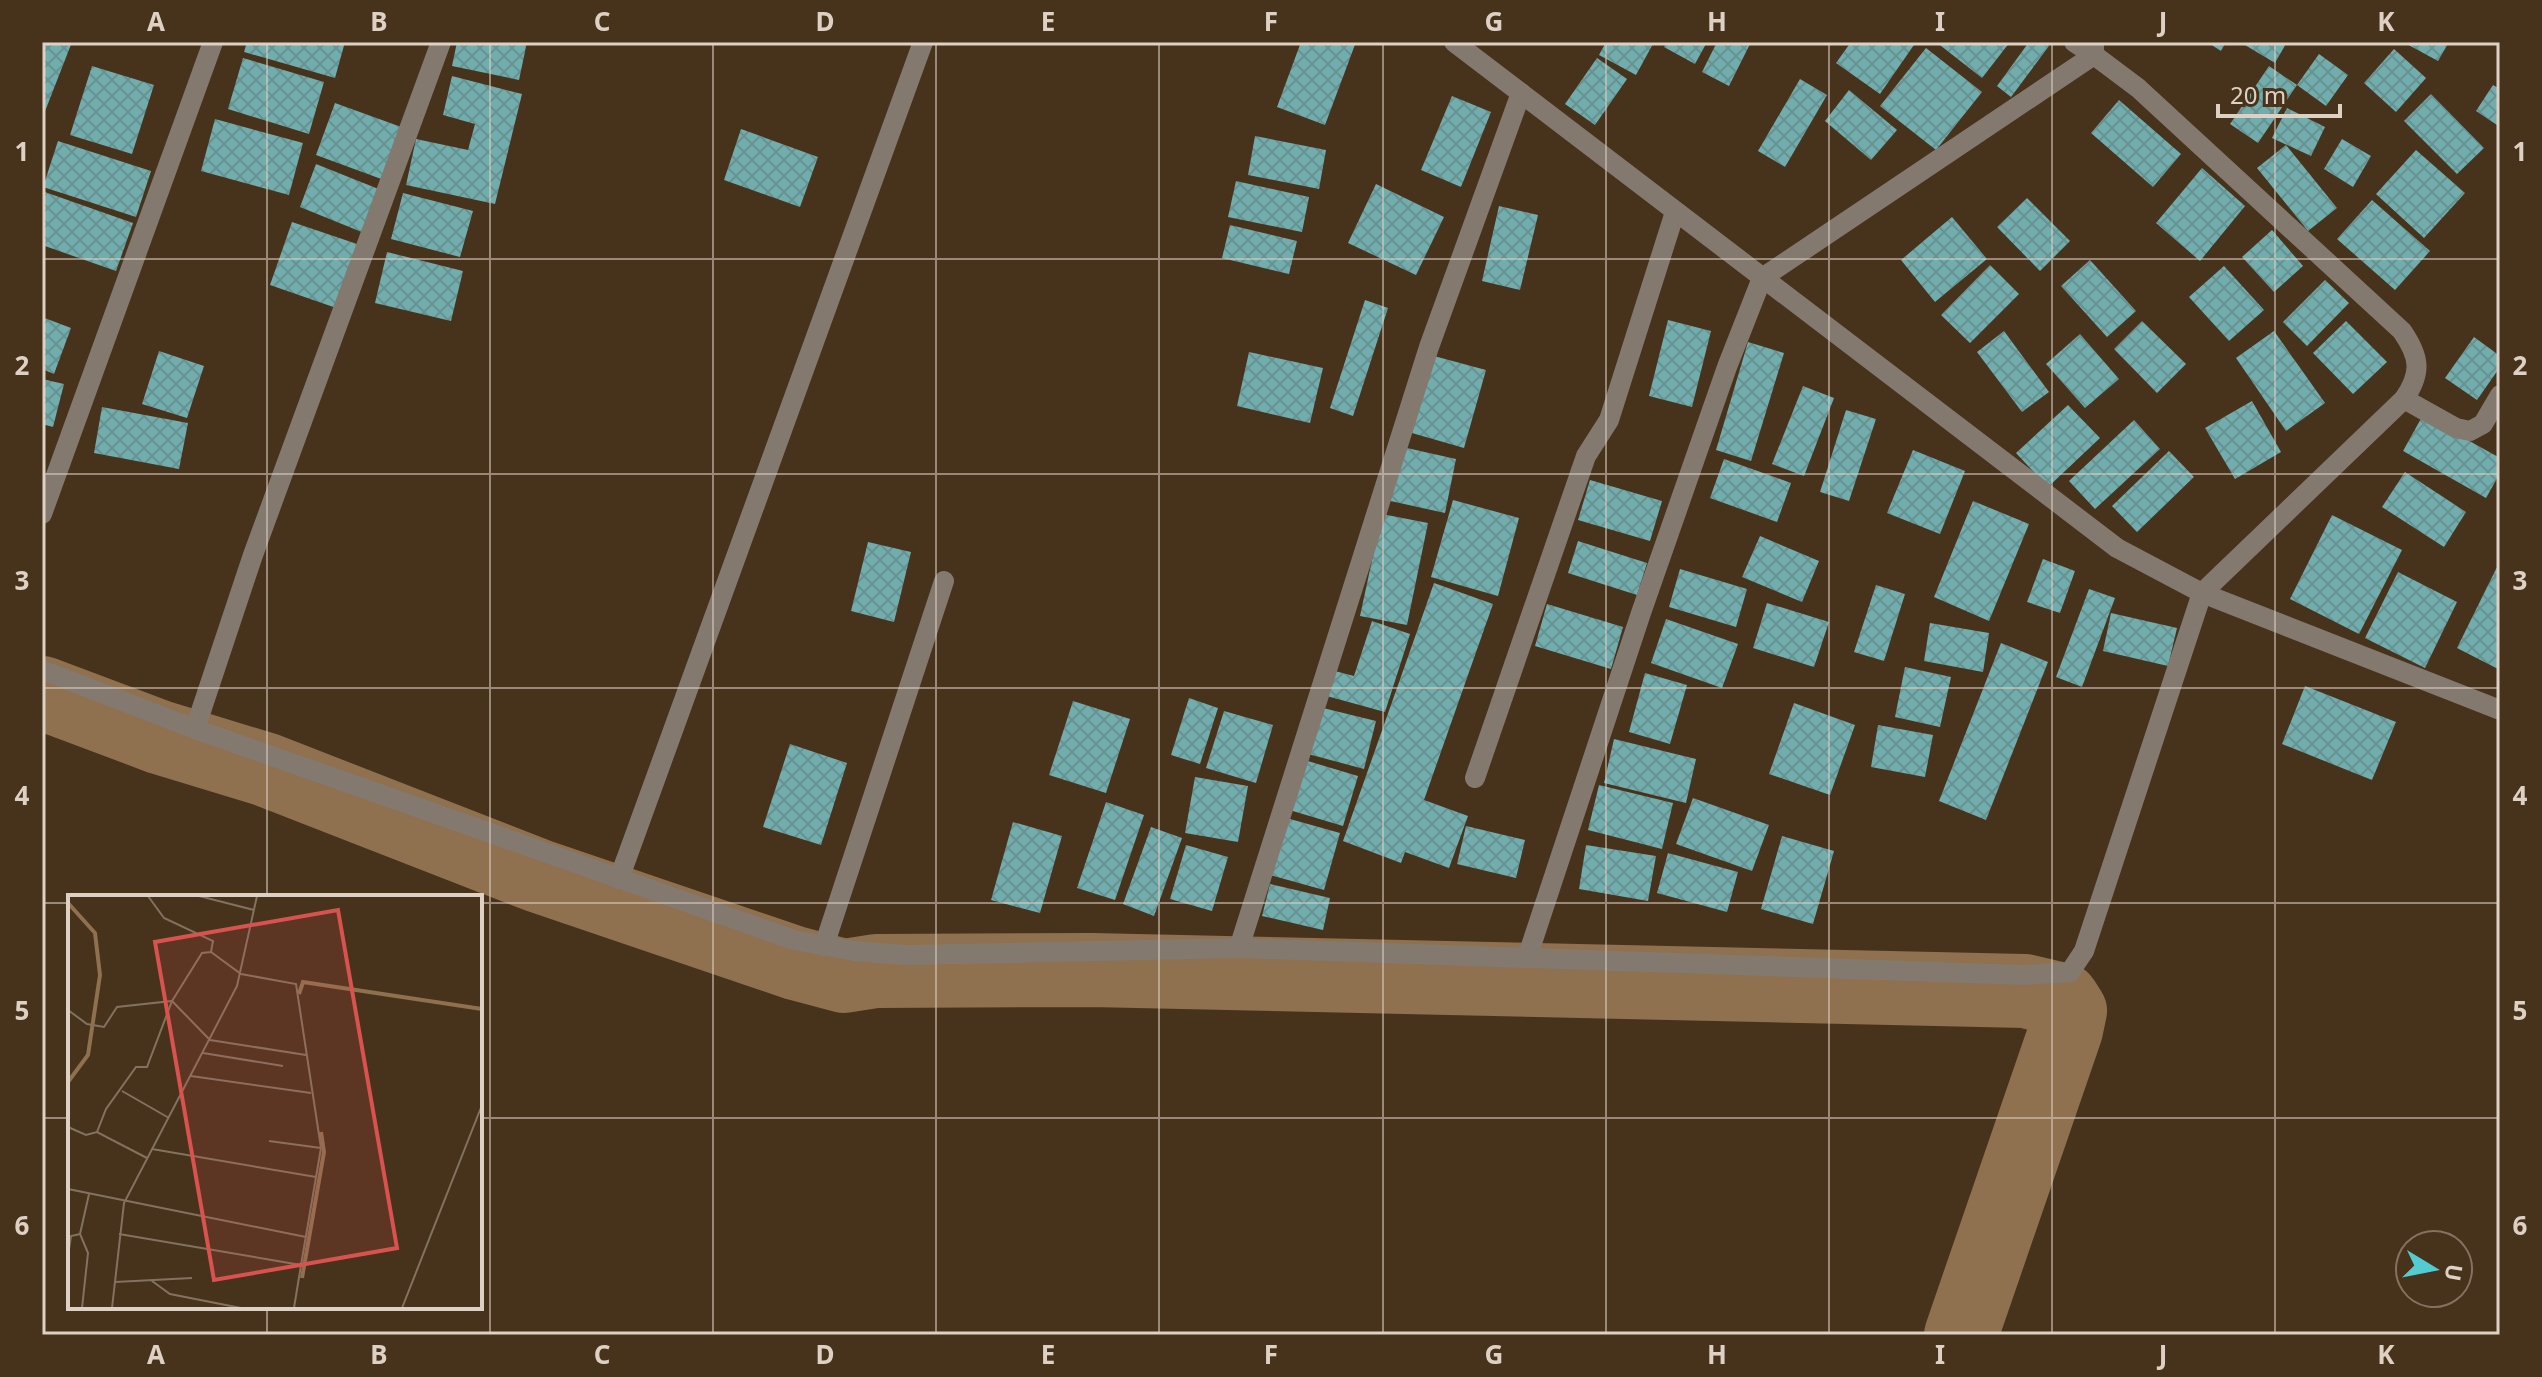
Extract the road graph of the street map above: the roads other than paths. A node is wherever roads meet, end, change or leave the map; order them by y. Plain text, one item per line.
1 (213, 42) edge
2 (441, 42) edge
3 (923, 42) edge
4 (1454, 42) edge
5 (2074, 42) edge
6 (2094, 48) edge
7 (1521, 93) junction
8 (1675, 212) junction
9 (1762, 278) junction
10 (2500, 395) edge
11 (2404, 399) junction
12 (42, 514) edge
13 (944, 581) dead end
14 (2202, 593) junction
15 (42, 670) edge
16 (2500, 710) edge
17 (195, 729) junction
18 (1475, 778) dead end
19 (619, 879) junction
20 (824, 946) junction
21 (1239, 948) junction
22 (1527, 958) junction

1 - 12 street
2 - 17 street
3 - 19 street
4 - 7 street
5 - 6 street
6 - 9 street
6 - 11 street
7 - 8 street
7 - 21 street
8 - 9 street
8 - 18 street
9 - 14 street
9 - 22 street
10 - 11 street
11 - 14 street
13 - 20 street
14 - 16 street
14 - 22 street
15 - 17 street
17 - 19 street
19 - 20 street
20 - 21 street
21 - 22 street

